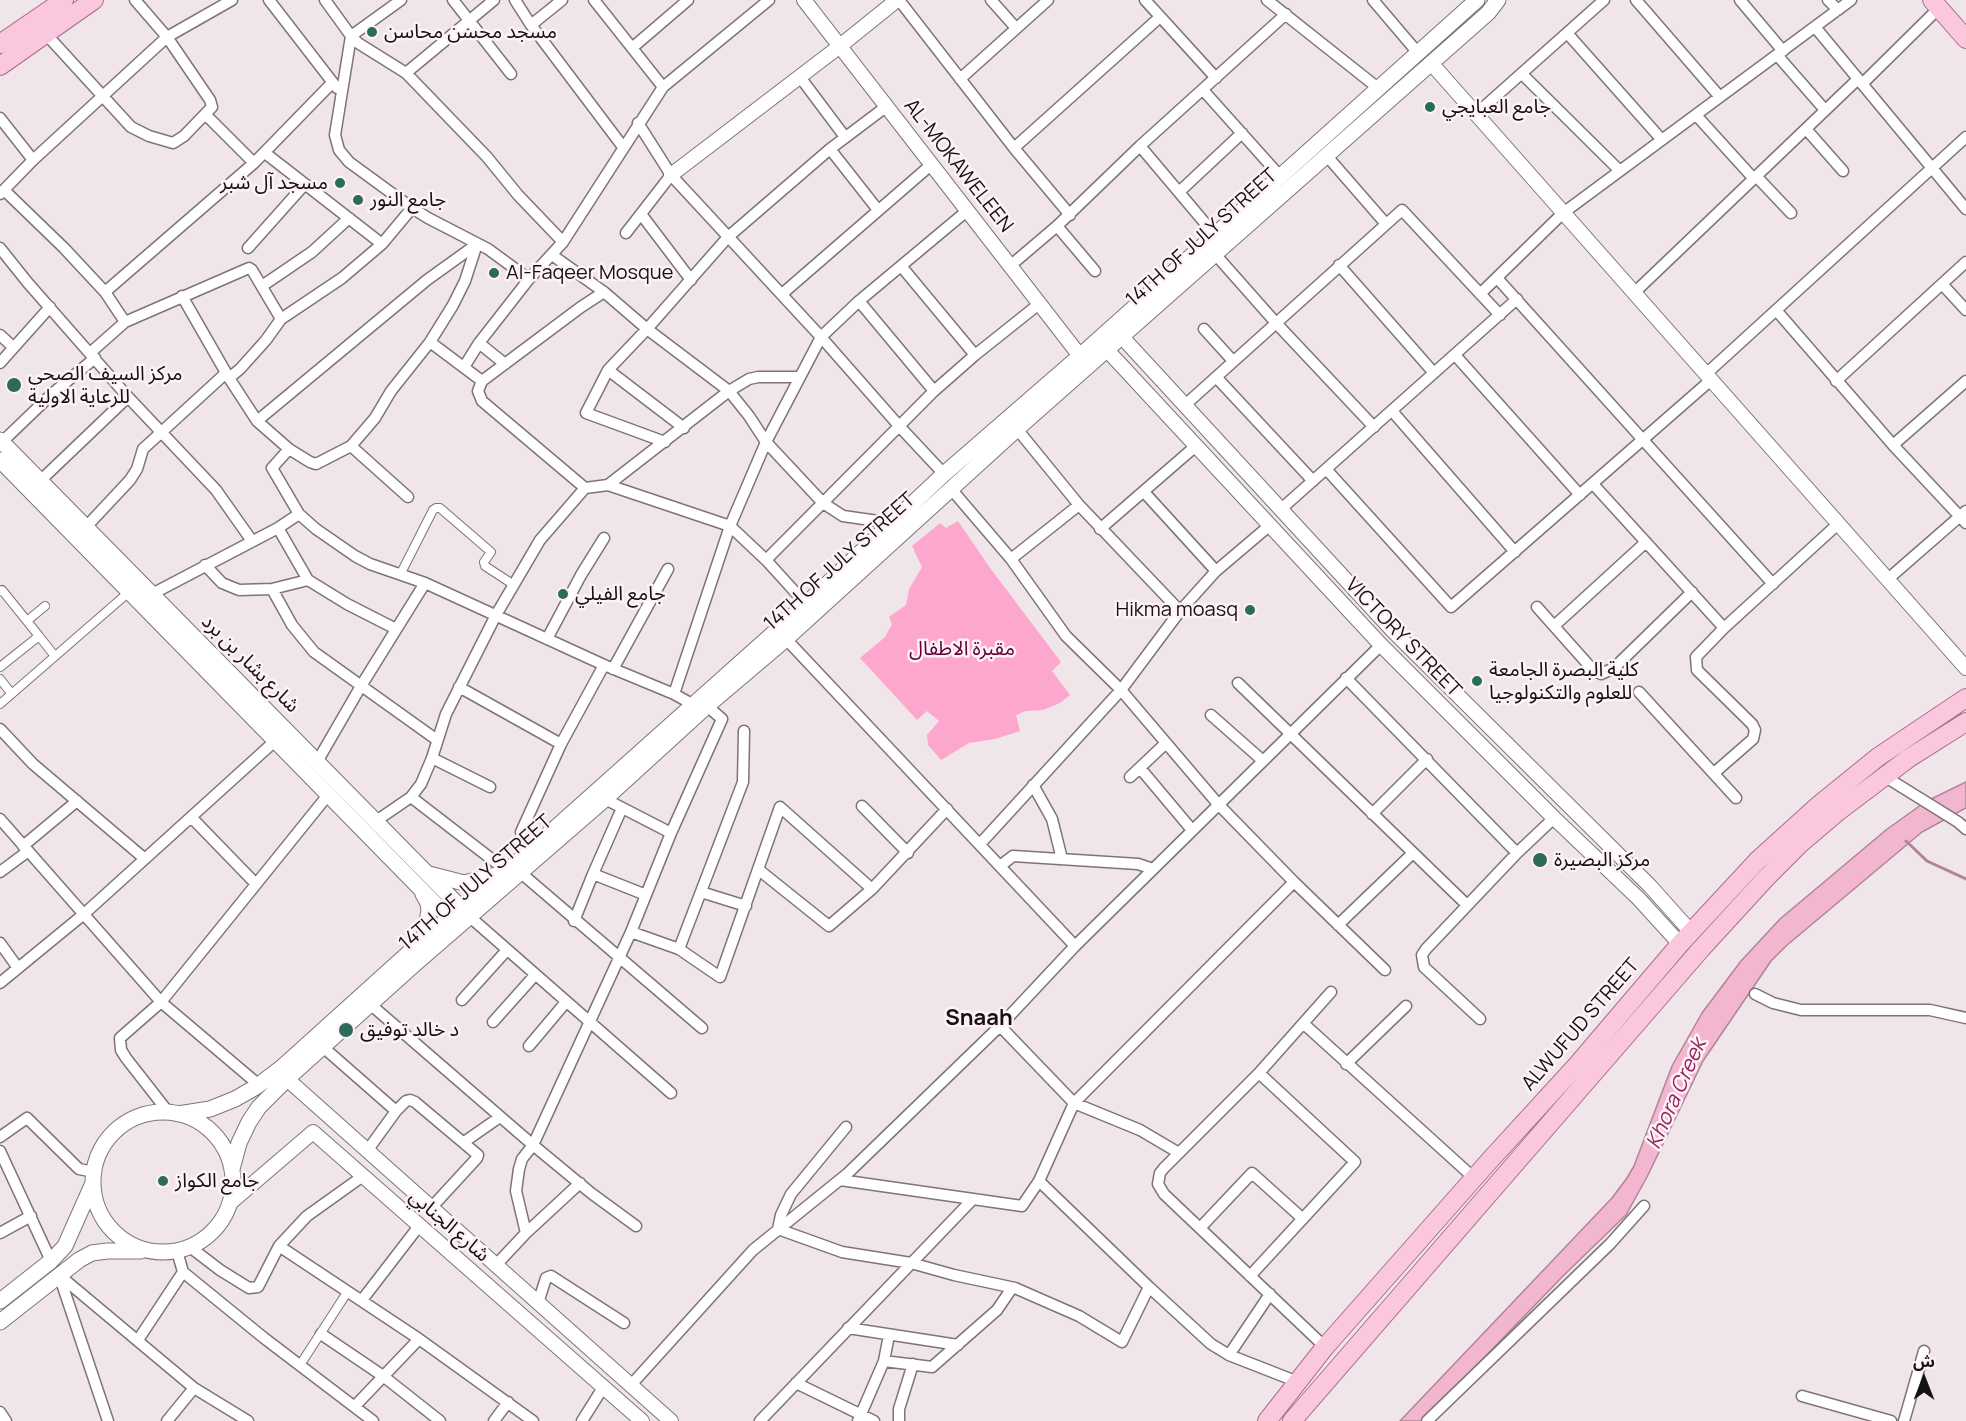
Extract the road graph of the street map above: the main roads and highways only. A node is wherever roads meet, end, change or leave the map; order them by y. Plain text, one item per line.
1 (64, 0) edge
2 (94, 0) edge
3 (1500, 0) edge
4 (1475, 1) edge
5 (1939, 3) edge
6 (1966, 22) edge
7 (1966, 39) edge
8 (0, 44) edge
9 (0, 66) edge
10 (1, 441) edge
11 (0, 460) edge
12 (1966, 698) edge
13 (700, 705) junction
14 (1966, 722) edge
15 (514, 872) junction
16 (427, 874) junction
17 (420, 889) junction
18 (459, 917) junction
19 (424, 939) junction
20 (174, 1113) junction
21 (232, 1169) junction
22 (93, 1178) junction
23 (150, 1251) junction
24 (2, 1295) edge
25 (0, 1322) edge
26 (1267, 1421) edge
27 (1292, 1421) edge

1 - 8 main road
2 - 9 main road
3 - 13 main road, 14TH OF JULY STREET
4 - 13 main road, 14TH OF JULY STREET
5 - 6 main road
5 - 7 main road
10 - 16 main road, شارع بشار بن برد
11 - 17 main road, شارع بشار بن برد
12 - 26 main road, ALWUFUD STREET
13 - 15 main road, 14TH OF JULY STREET
13 - 15 main road, 14TH OF JULY STREET
14 - 27 main road, ALWUFUD STREET
15 - 16 main road
15 - 18 main road, 14TH OF JULY STREET
16 - 18 main road, شارع بشار بن برد
17 - 18 main road, شارع بشار بن برد
17 - 19 main road
18 - 19 main road, 14TH OF JULY STREET
18 - 21 main road, 14TH OF JULY STREET
19 - 20 main road, 14TH OF JULY STREET
20 - 21 main road
20 - 22 main road
21 - 23 main road
22 - 23 main road
22 - 24 main road
23 - 25 main road

